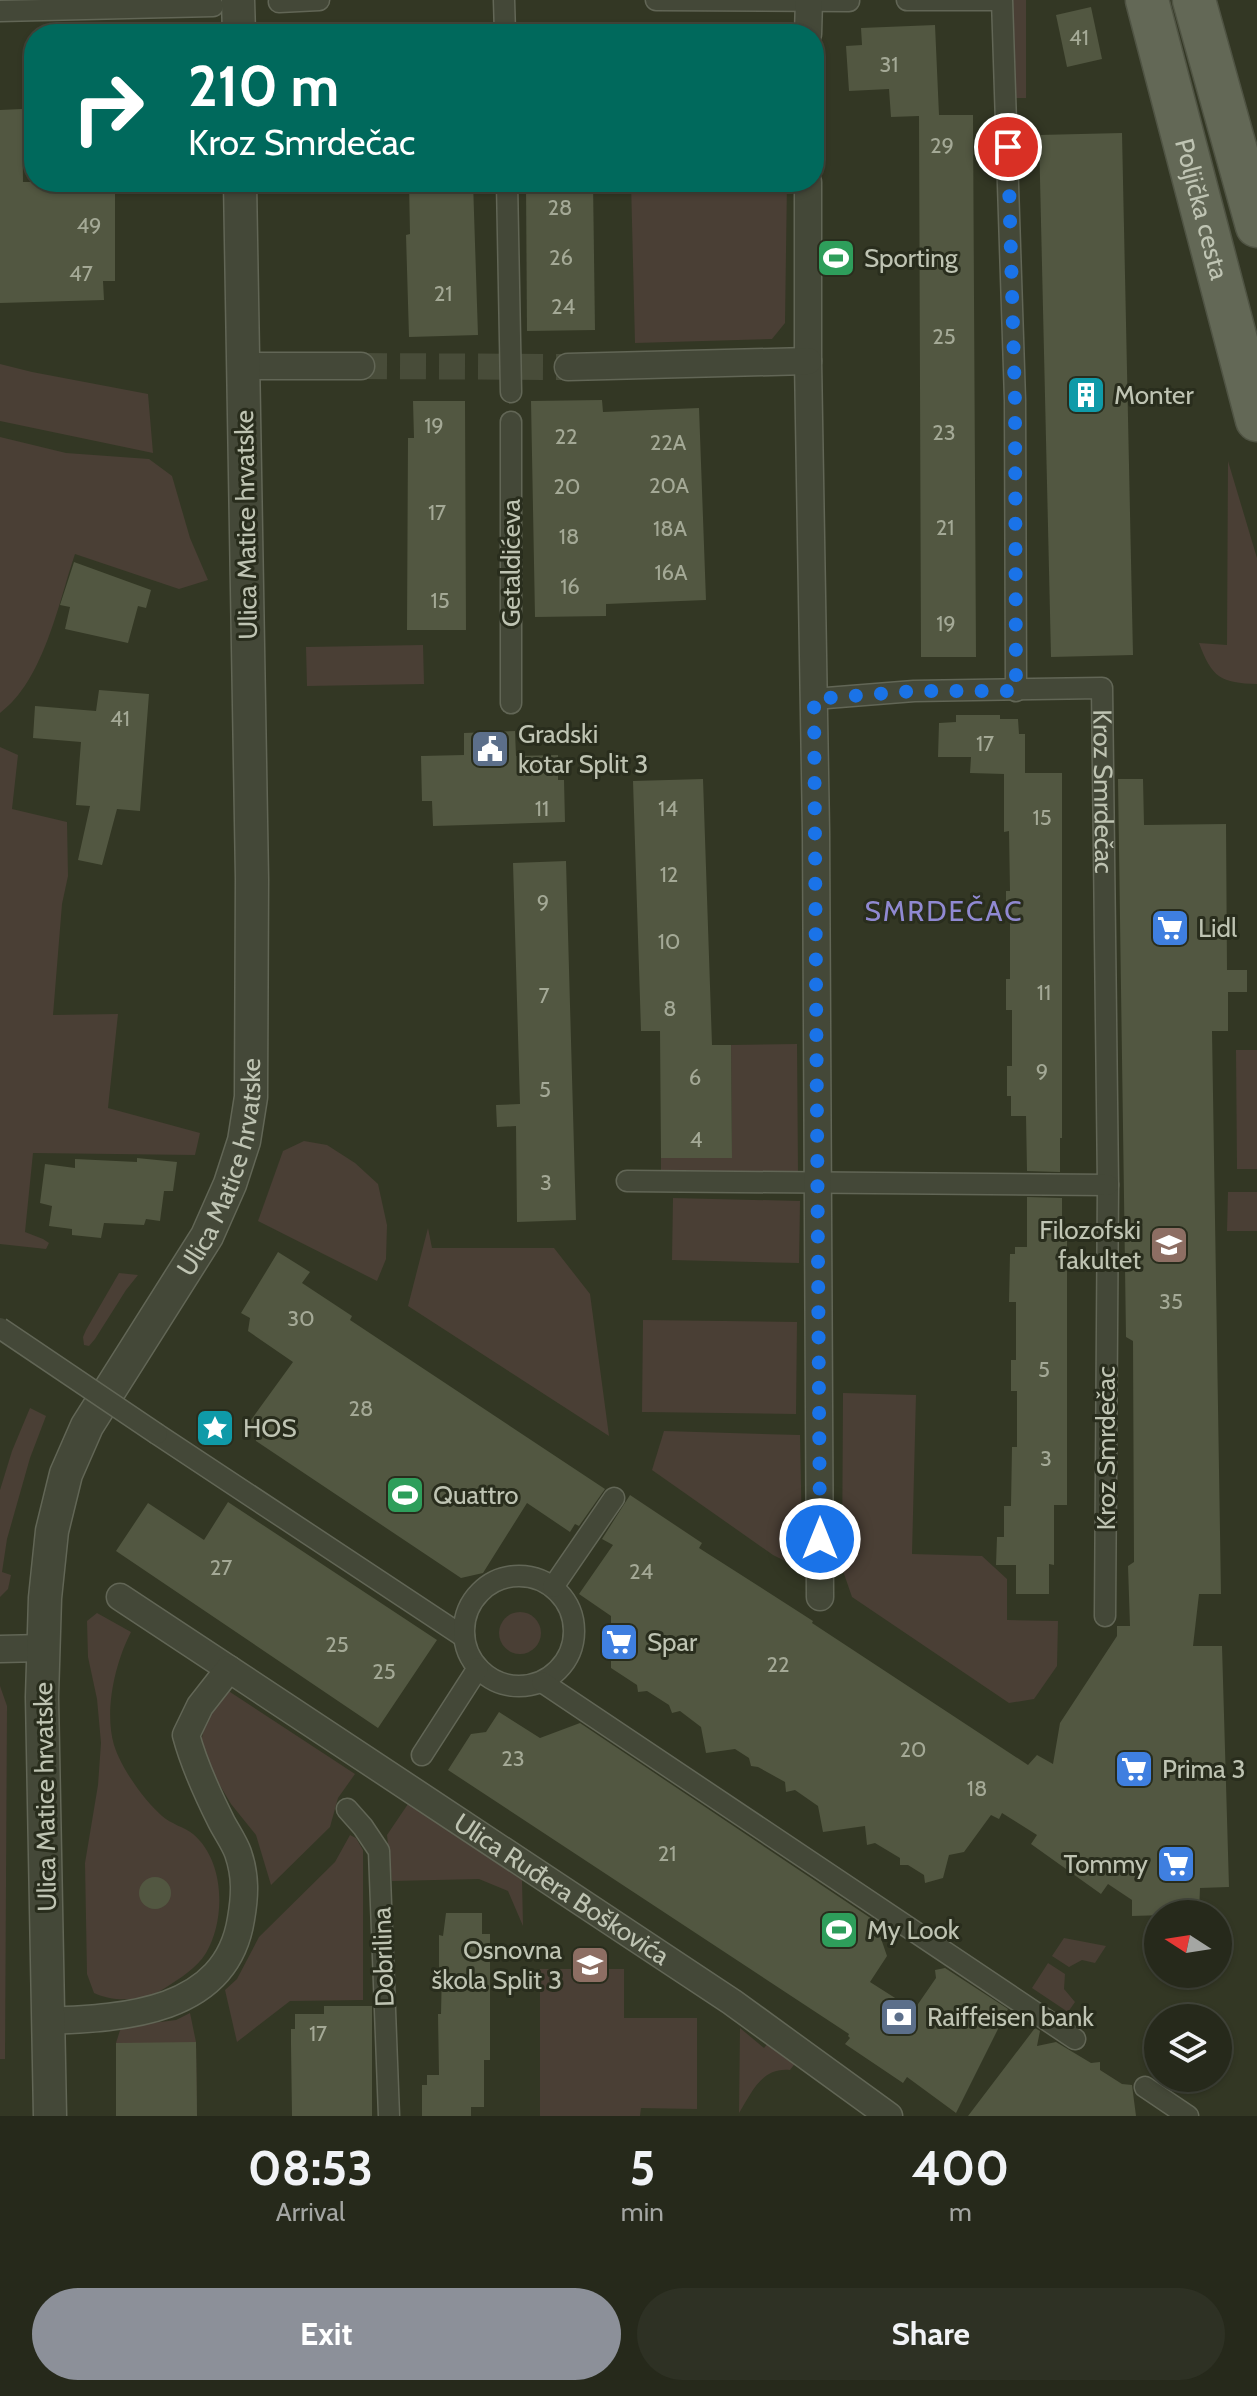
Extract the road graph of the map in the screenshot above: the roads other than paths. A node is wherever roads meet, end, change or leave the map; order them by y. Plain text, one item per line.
1 (319, 0) edge
2 (504, 0) edge
3 (656, 0) edge
4 (907, 0) edge
5 (943, 0) edge
6 (1147, 0) edge
7 (1194, 0) edge
8 (809, 1) edge
9 (849, 1) edge
10 (279, 2) edge
11 (226, 3) edge
12 (0, 11) edge
13 (235, 24) edge
14 (505, 24) edge
15 (808, 24) edge
16 (240, 192) edge
17 (507, 192) edge
18 (808, 192) edge
19 (1257, 226) edge
20 (808, 361) junction
21 (243, 366) junction
22 (361, 366) tunnel mouth
23 (568, 367) tunnel mouth
24 (511, 392) dead end
25 (1257, 420) edge
26 (511, 422) dead end
27 (1016, 691) junction
28 (814, 699) junction
29 (511, 703) dead end
30 (627, 1181) dead end
31 (819, 1184) junction
32 (1108, 1185) junction
33 (0, 1328) edge
34 (614, 1498) dead end
35 (553, 1587) junction
36 (120, 1597) dead end
37 (820, 1597) dead end
38 (1105, 1616) dead end
39 (464, 1637) junction
40 (43, 1648) junction
41 (0, 1649) edge
42 (478, 1668) junction
43 (229, 1669) junction
44 (542, 1682) junction
45 (422, 1755) dead end
46 (347, 1809) dead end
47 (48, 2021) junction
48 (1075, 2039) dead end
49 (1152, 2092) edge
50 (50, 2116) edge
51 (389, 2116) edge
52 (889, 2116) edge
53 (1188, 2116) edge

1 - 10 street
2 - 14 street
3 - 8 street
4 - 5 street
5 - 27 street
6 - 25 main road, Poljička cesta
7 - 19 main road, Poljička cesta
8 - 9 street
8 - 15 street
11 - 12 street
11 - 13 street
16 - 21 street, Ulica Matice hrvatske
17 - 24 street
18 - 20 street
20 - 23 street
20 - 28 street
21 - 22 street
21 - 40 street, Ulica Matice hrvatske
26 - 29 street, Getaldićeva
27 - 28 street, Kroz Smrdečac
27 - 32 street, Kroz Smrdečac
28 - 31 street
30 - 31 street
31 - 32 street
31 - 37 street
32 - 38 street, Kroz Smrdečac
33 - 39 street, bridge
34 - 35 street
35 - 39 street
35 - 44 street
36 - 43 street, Ulica Ruđera Boškovića
39 - 42 street
40 - 41 street
40 - 47 street, Ulica Matice hrvatske
42 - 44 street
42 - 45 street
43 - 47 street
43 - 52 street, Ulica Ruđera Boškovića
44 - 48 street
46 - 51 street, Dobrilina
47 - 50 street, Ulica Matice hrvatske
49 - 53 street

